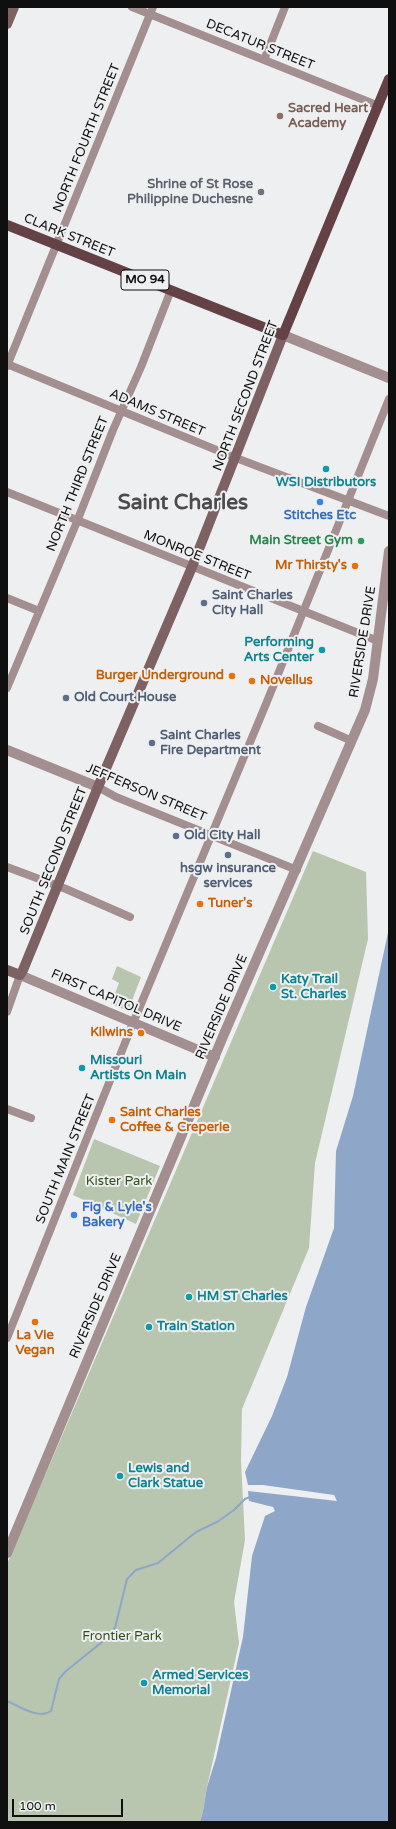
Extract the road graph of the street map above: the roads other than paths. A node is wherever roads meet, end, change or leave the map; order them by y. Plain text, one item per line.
1 (14, 7) edge
2 (132, 7) edge
3 (285, 7) edge
4 (151, 10) edge
5 (7, 24) edge
6 (264, 60) junction
7 (389, 79) edge
8 (379, 106) junction
9 (7, 225) edge
10 (56, 245) junction
11 (171, 290) junction
12 (283, 335) junction
13 (7, 365) edge
14 (389, 378) edge
15 (389, 399) edge
16 (121, 411) junction
17 (236, 458) junction
18 (7, 492) edge
19 (348, 502) junction
20 (389, 516) edge
21 (77, 520) junction
22 (389, 551) edge
23 (192, 567) junction
24 (7, 598) edge
25 (39, 611) junction
26 (303, 612) junction
27 (378, 641) junction
28 (7, 688) edge
29 (318, 726) dead end
30 (352, 741) junction
31 (7, 750) edge
32 (98, 787) junction
33 (212, 834) junction
34 (7, 867) edge
35 (297, 870) junction
36 (58, 886) junction
37 (130, 917) dead end
38 (7, 970) edge
39 (20, 975) junction
40 (7, 1012) edge
41 (134, 1022) junction
42 (215, 1057) junction
43 (7, 1109) edge
44 (31, 1118) dead end
45 (10, 1324) edge
46 (7, 1338) edge
47 (7, 1553) edge

1 - 5 main road
2 - 4 street, DECATUR STREET
3 - 6 street
4 - 6 street, DECATUR STREET
4 - 10 street, NORTH FOURTH STREET
6 - 8 street, DECATUR STREET
7 - 8 main road, NORTH SECOND STREET
8 - 12 main road, NORTH SECOND STREET
9 - 10 main road, CLARK STREET / MO 94
10 - 11 main road, CLARK STREET / MO 94
10 - 13 street, NORTH FOURTH STREET
11 - 12 main road, CLARK STREET / MO 94
11 - 16 street, NORTH THIRD STREET
12 - 14 street, CLARK STREET
12 - 17 main road, NORTH SECOND STREET
13 - 16 street, ADAMS STREET
15 - 19 street, SOUTH MAIN STREET
16 - 17 street, ADAMS STREET
16 - 21 street, NORTH THIRD STREET
17 - 19 street, ADAMS STREET
17 - 23 main road, NORTH SECOND STREET
18 - 21 street, MONROE STREET
19 - 20 street, ADAMS STREET
19 - 26 street, SOUTH MAIN STREET
21 - 23 street, MONROE STREET
21 - 25 street, NORTH THIRD STREET
22 - 27 street, RIVERSIDE DRIVE
23 - 26 street, MONROE STREET
23 - 32 main road, NORTH SECOND STREET
24 - 25 street
25 - 28 street, NORTH THIRD STREET
26 - 27 street, MONROE STREET
26 - 33 street, SOUTH MAIN STREET
27 - 30 street, RIVERSIDE DRIVE
29 - 30 street
30 - 35 street, RIVERSIDE DRIVE
31 - 32 street, JEFFERSON STREET
32 - 33 street, JEFFERSON STREET
32 - 36 main road, SOUTH SECOND STREET
33 - 35 street, JEFFERSON STREET
33 - 41 street, SOUTH MAIN STREET
34 - 36 street
35 - 42 street, RIVERSIDE DRIVE
36 - 37 street
36 - 39 main road, SOUTH SECOND STREET
38 - 39 main road, FIRST CAPITOL DRIVE
39 - 40 street, SOUTH SECOND STREET
39 - 41 street, FIRST CAPITOL DRIVE
41 - 42 street, FIRST CAPITOL DRIVE
41 - 45 street, SOUTH MAIN STREET
42 - 47 street, RIVERSIDE DRIVE
43 - 44 street
45 - 46 street, SOUTH MAIN STREET

